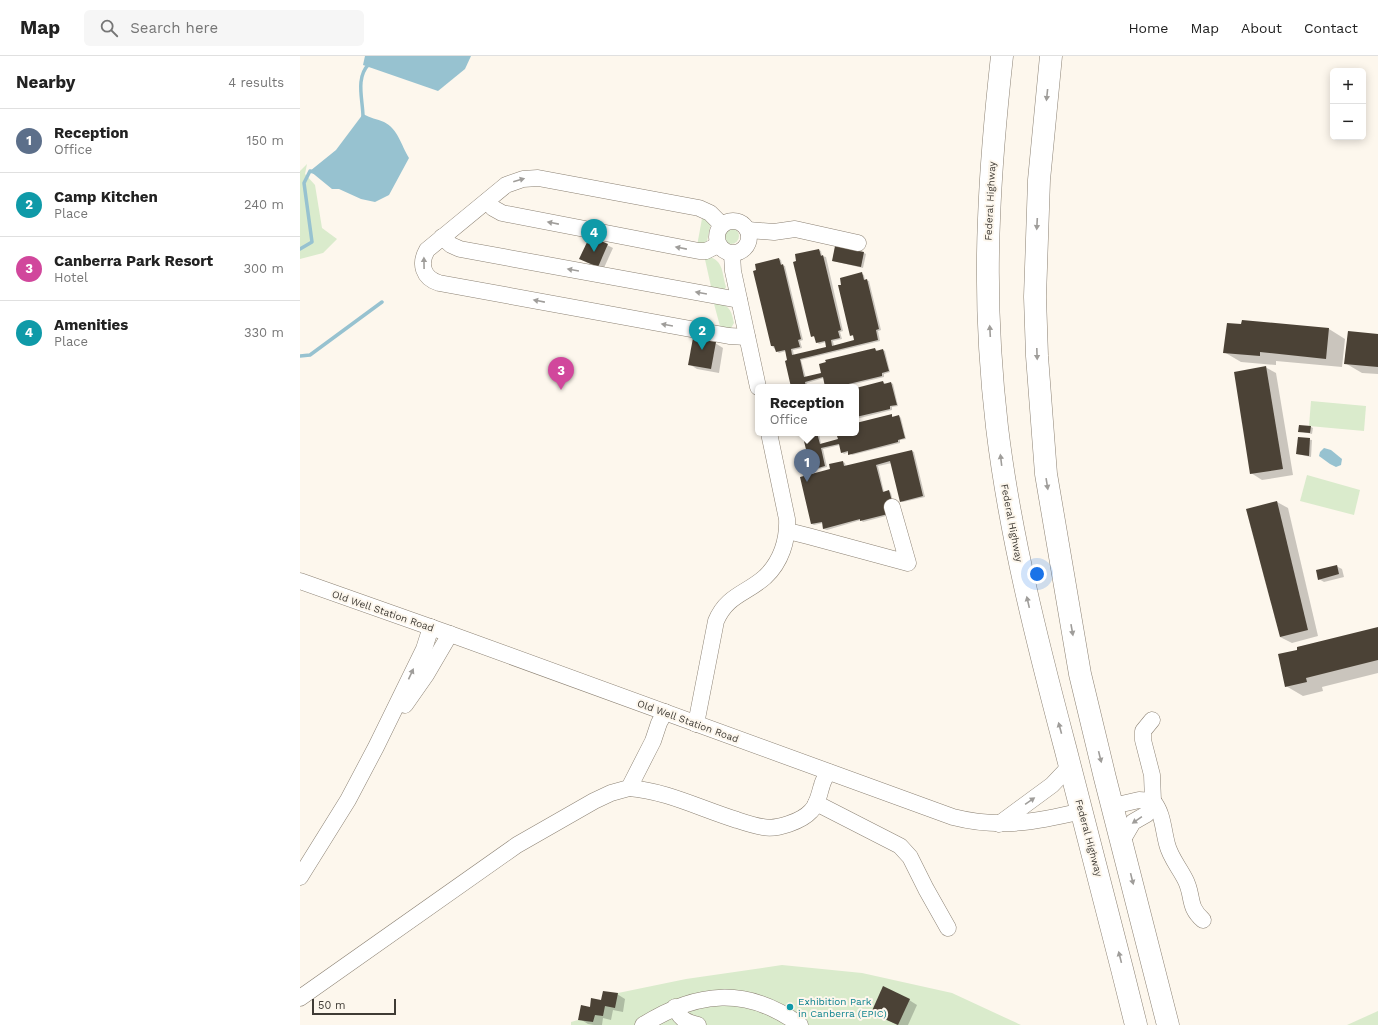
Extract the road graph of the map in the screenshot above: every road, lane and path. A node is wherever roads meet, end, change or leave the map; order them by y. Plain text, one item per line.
1 (1002, 56) edge
2 (1051, 56) edge
3 (488, 200) junction
4 (722, 225) junction
5 (748, 230) junction
6 (442, 237) junction
7 (858, 243) dead end
8 (718, 245) junction
9 (732, 254) junction
10 (739, 300) junction
11 (747, 337) junction
12 (757, 384) edge
13 (770, 436) edge
14 (892, 507) dead end
15 (788, 531) junction
16 (300, 581) edge
17 (431, 627) junction
18 (450, 634) junction
19 (665, 712) junction
20 (1152, 720) dead end
21 (696, 724) junction
22 (376, 747) junction
23 (1070, 766) junction
24 (828, 772) junction
25 (629, 788) junction
26 (1153, 801) junction
27 (816, 803) junction
28 (1113, 806) junction
29 (1082, 812) junction
30 (999, 824) junction
31 (1122, 841) junction
32 (300, 877) edge
33 (1203, 920) dead end
34 (948, 928) dead end
35 (300, 998) edge
36 (675, 1007) junction
37 (643, 1025) edge
38 (698, 1025) edge
39 (800, 1025) edge
40 (1136, 1025) edge
41 (1168, 1025) edge

23 -> 1 highway, Federal Highway
2 -> 28 highway
3 -> 4 street
3 - 6 street
8 -> 3 street
4 - 5 street
4 - 8 street
5 - 7 street
5 - 9 street
10 -> 6 street
11 -> 6 street
8 - 9 street
9 - 10 street
10 - 11 street
11 - 12 street
13 - 15 street
14 - 15 street
15 - 21 street
16 - 17 street, Old Well Station Road
17 - 18 street, Old Well Station Road
22 -> 17 street
18 - 19 street, Old Well Station Road
18 - 22 street
19 - 21 street, Old Well Station Road
19 - 25 street
20 - 26 street
21 - 24 street, Old Well Station Road
22 - 32 street
23 - 29 highway, Federal Highway
30 -> 23 street
24 - 27 street
24 - 30 street, Old Well Station Road
25 - 27 street
25 - 35 street
26 - 28 street
26 -> 31 street
26 - 33 street
27 - 34 street
28 - 29 highway
28 - 31 highway
29 - 30 street, Old Well Station Road
40 -> 29 highway, Federal Highway
31 -> 41 highway
36 - 37 street
36 - 38 street
36 - 39 street

